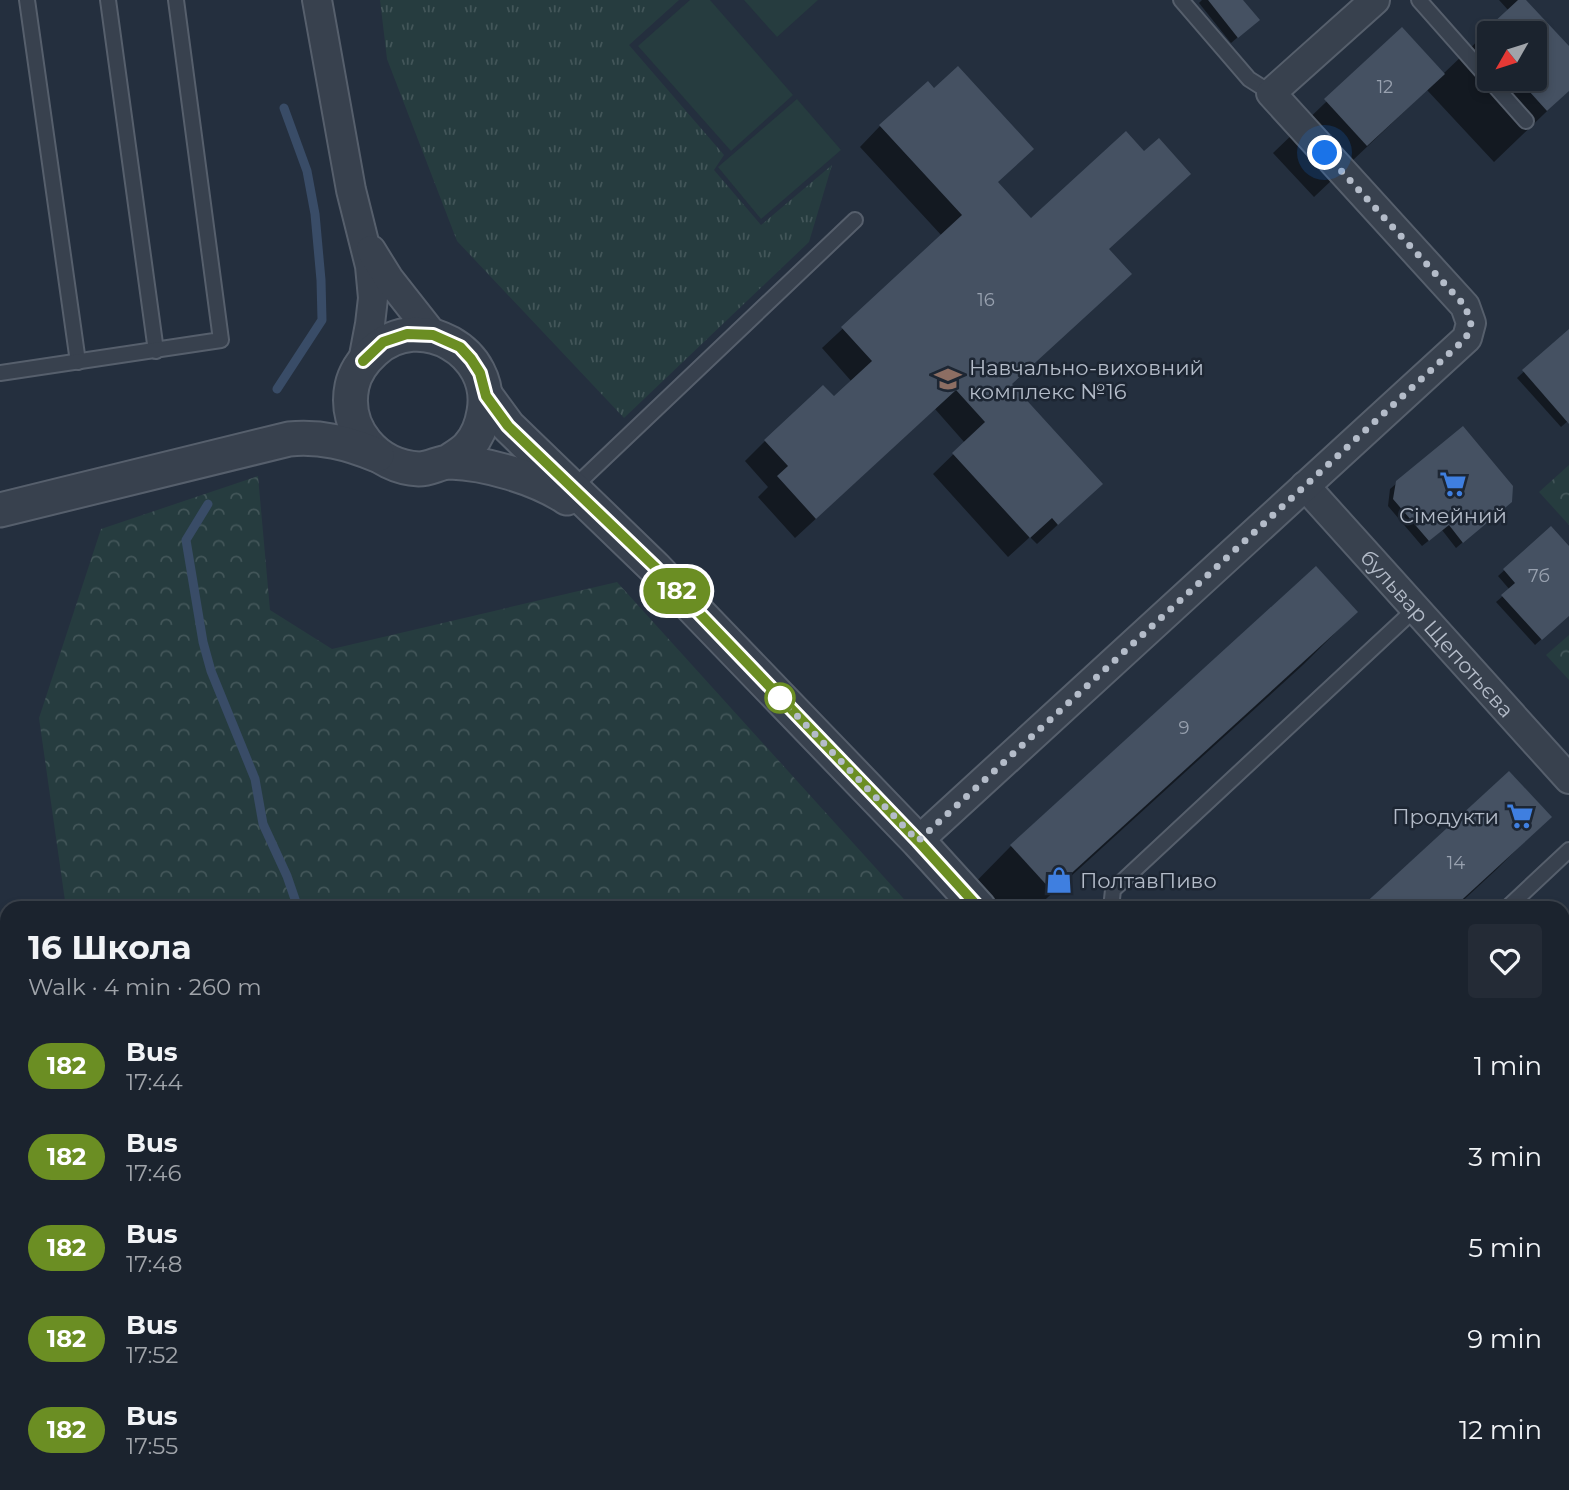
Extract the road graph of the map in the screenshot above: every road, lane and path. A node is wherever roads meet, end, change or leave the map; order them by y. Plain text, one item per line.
1 (27, 0) edge
2 (108, 0) edge
3 (176, 0) edge
4 (317, 0) edge
5 (1181, 0) edge
6 (1375, 0) edge
7 (1419, 0) edge
8 (1271, 93) junction
9 (1526, 121) dead end
10 (855, 220) dead end
11 (360, 225) junction
12 (433, 335) junction
13 (156, 351) junction
14 (78, 362) junction
15 (358, 372) junction
16 (0, 373) edge
17 (486, 396) junction
18 (289, 439) junction
19 (377, 455) junction
20 (448, 462) junction
21 (1305, 486) junction
22 (572, 489) junction
23 (0, 510) edge
24 (654, 566) junction
25 (1415, 609) junction
26 (1569, 779) edge
27 (918, 841) junction
28 (1569, 850) edge
29 (973, 901) edge
30 (1112, 901) edge
31 (1514, 901) edge

1 - 14 lane
2 - 13 lane
3 - 13 lane
4 - 11 street
5 - 8 lane
6 - 8 street
7 - 9 lane
8 - 21 street
10 - 22 lane
11 - 12 street
11 - 15 street
12 - 15 street
12 - 17 street
13 - 14 lane
14 - 16 lane
15 - 18 street
15 - 19 street
17 - 20 street
17 - 22 street
18 - 19 street
18 - 23 street
19 - 20 street
20 - 24 street
21 - 25 street, бульвар Щепотьєва
21 - 27 street
22 - 24 street
24 - 27 street
25 - 26 street, бульвар Щепотьєва
25 - 30 lane
27 - 29 street
28 - 31 lane

